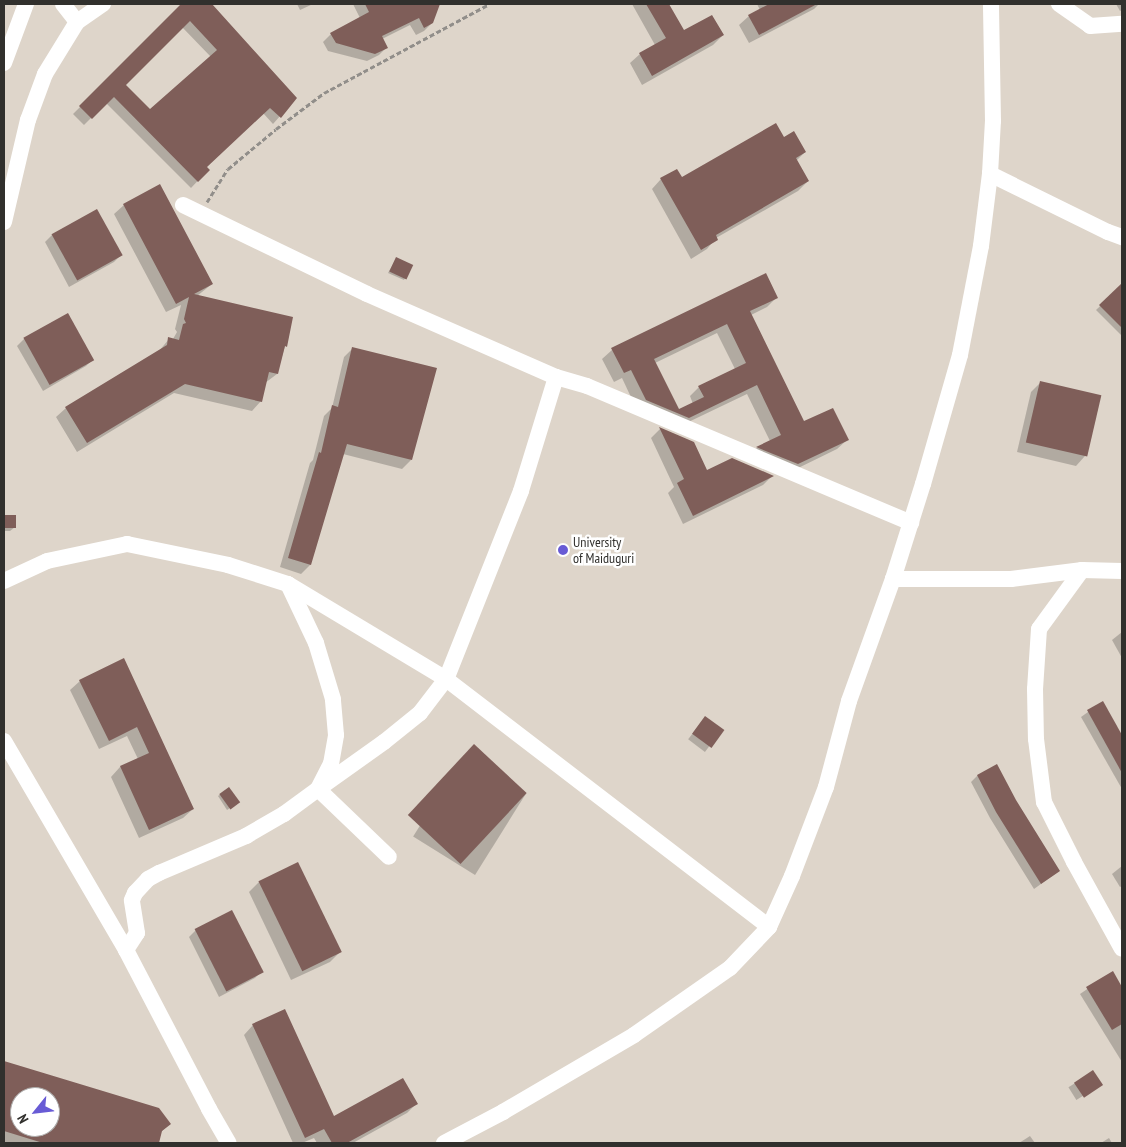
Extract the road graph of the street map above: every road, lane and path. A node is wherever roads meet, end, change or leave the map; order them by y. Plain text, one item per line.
1 (26, 4) edge
2 (63, 4) edge
3 (103, 4) edge
4 (489, 4) edge
5 (991, 4) edge
6 (1059, 4) edge
7 (77, 22) junction
8 (1122, 24) edge
9 (4, 63) edge
10 (990, 174) junction
11 (183, 205) dead end
12 (200, 213) junction
13 (4, 222) edge
14 (1122, 237) edge
15 (556, 377) junction
16 (911, 523) junction
17 (1082, 570) junction
18 (1122, 571) edge
19 (893, 579) junction
20 (4, 581) edge
21 (288, 584) junction
22 (446, 679) junction
23 (4, 741) edge
24 (318, 789) junction
25 (389, 857) dead end
26 (769, 927) junction
27 (1122, 949) edge
28 (126, 950) junction
29 (229, 1143) edge
30 (444, 1143) edge

1 - 9 street
2 - 7 street
3 - 7 street
4 - 12 path
5 - 10 street
6 - 8 street
7 - 13 street
10 - 14 street
10 - 16 street
11 - 12 street
12 - 15 street
15 - 16 street
15 - 22 street
16 - 19 street
17 - 18 street
17 - 19 street
17 - 27 street
19 - 26 street
20 - 21 street
21 - 22 street
21 - 24 street
22 - 24 street
22 - 26 street
23 - 28 street
24 - 25 street
24 - 28 street
26 - 30 street
28 - 29 street

